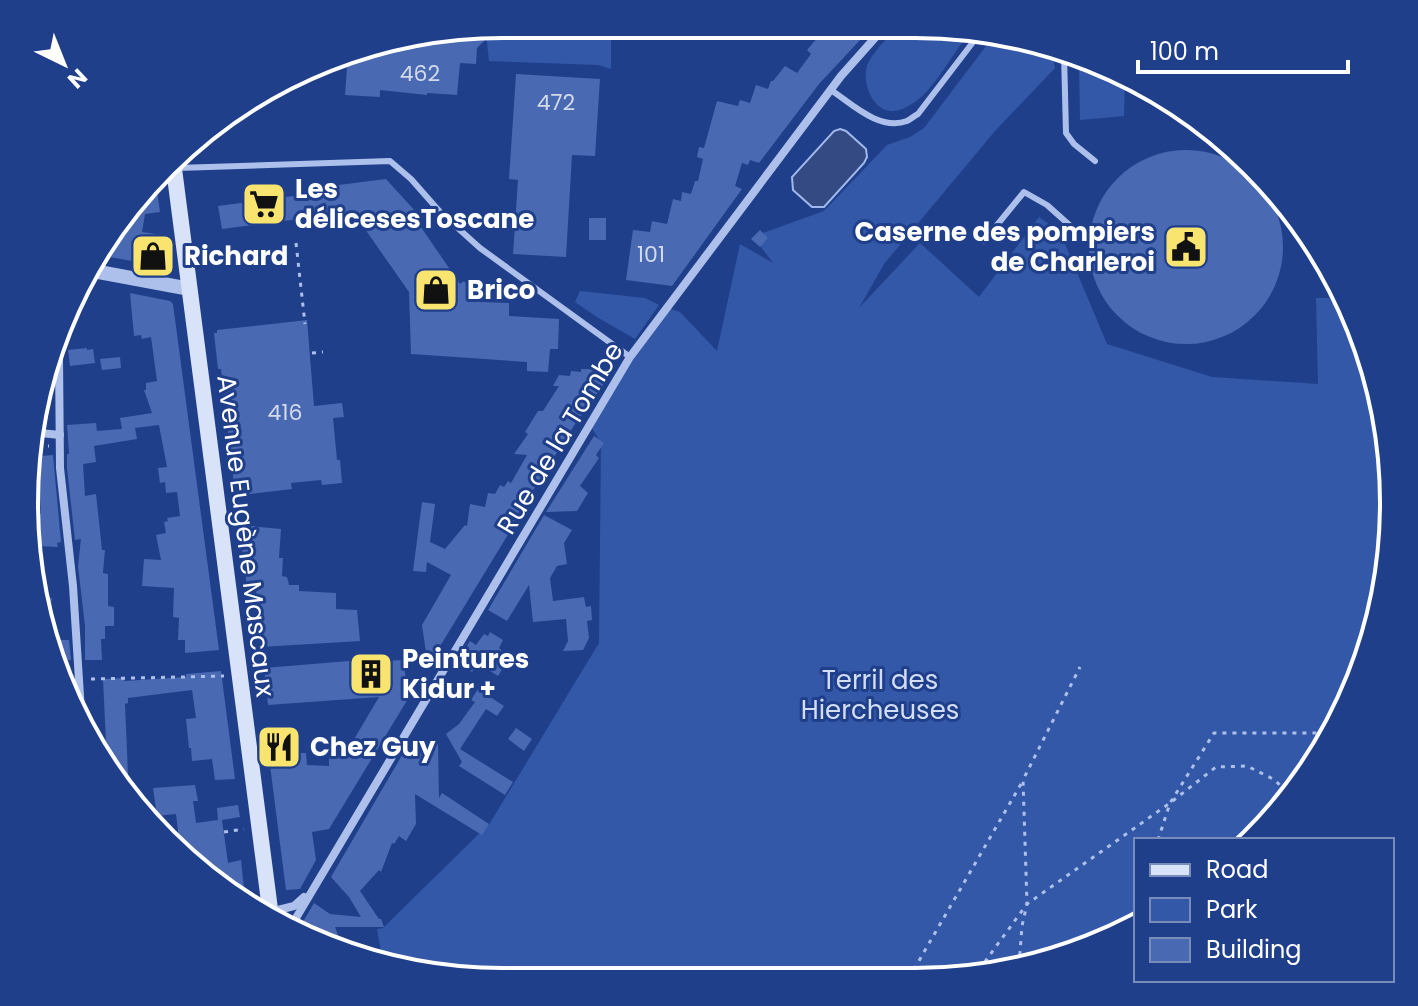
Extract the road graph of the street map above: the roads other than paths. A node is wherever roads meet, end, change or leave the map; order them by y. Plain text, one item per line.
1 (875, 38) edge
2 (973, 42) edge
3 (1064, 63) edge
4 (831, 90) junction
5 (1095, 161) dead end
6 (185, 164) edge
7 (175, 173) edge
8 (1075, 230) dead end
9 (984, 241) dead end
10 (99, 272) edge
11 (190, 289) junction
12 (630, 357) junction
13 (59, 366) edge
14 (43, 433) edge
15 (60, 435) junction
16 (80, 696) edge
17 (311, 891) junction
18 (270, 906) edge
19 (280, 911) edge
20 (295, 919) edge

1 - 4 street, Rue de la Tombe
2 - 4 lane
3 - 5 lane
4 - 12 street, Rue de la Tombe
6 - 12 lane
7 - 11 main road, Avenue Eugène Mascaux
8 - 9 lane
10 - 11 street
11 - 18 main road, Avenue Eugène Mascaux
12 - 17 street, Rue de la Tombe
13 - 15 street
14 - 15 street
15 - 16 street
17 - 19 street, Rue de la Tombe
17 - 20 street, Rue de la Tombe

